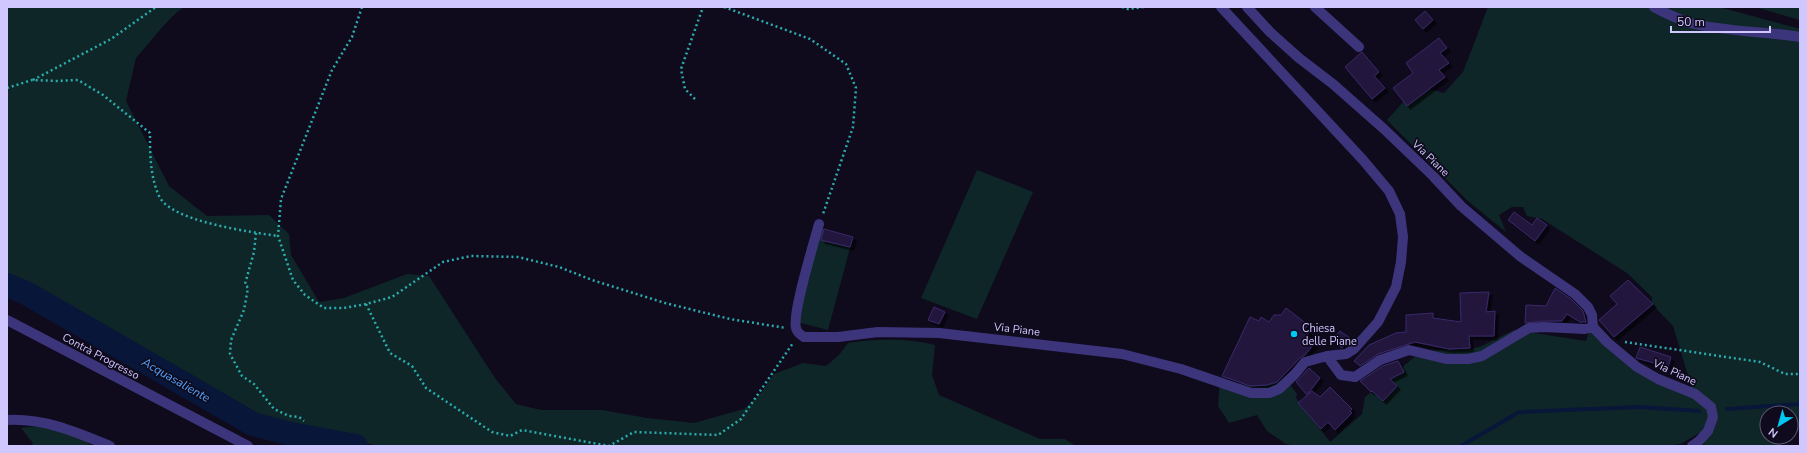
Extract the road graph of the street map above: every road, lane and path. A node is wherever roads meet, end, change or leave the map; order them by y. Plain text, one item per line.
1 (156, 7) edge
2 (362, 7) edge
3 (702, 7) edge
4 (724, 7) edge
5 (1122, 7) edge
6 (1144, 7) edge
7 (1222, 7) edge
8 (1247, 7) edge
9 (1315, 7) edge
10 (1654, 7) edge
11 (1800, 37) edge
12 (1359, 47) dead end
13 (32, 80) junction
14 (7, 88) edge
15 (695, 99) dead end
16 (819, 224) joint
17 (256, 233) junction
18 (278, 236) junction
19 (366, 304) junction
20 (7, 320) edge
21 (1593, 327) junction
22 (798, 331) junction
23 (1622, 341) dead end
24 (1327, 356) junction
25 (1800, 374) edge
26 (7, 420) edge
27 (304, 421) dead end
28 (110, 446) edge
29 (248, 446) edge
30 (1692, 446) edge

1 - 13 path
2 - 18 path
3 - 15 path
4 - 16 path
5 - 6 path
7 - 24 street, Via Piane
8 - 21 street, Via Piane
9 - 12 street
10 - 11 street
13 - 14 path
13 - 17 path
16 - 22 street
17 - 18 path
17 - 27 path
18 - 19 path
19 - 22 path
19 - 22 path
20 - 29 street, Contrà Progresso
21 - 24 street
21 - 30 street, Via Piane
22 - 24 street, Via Piane
23 - 25 path
26 - 28 street

